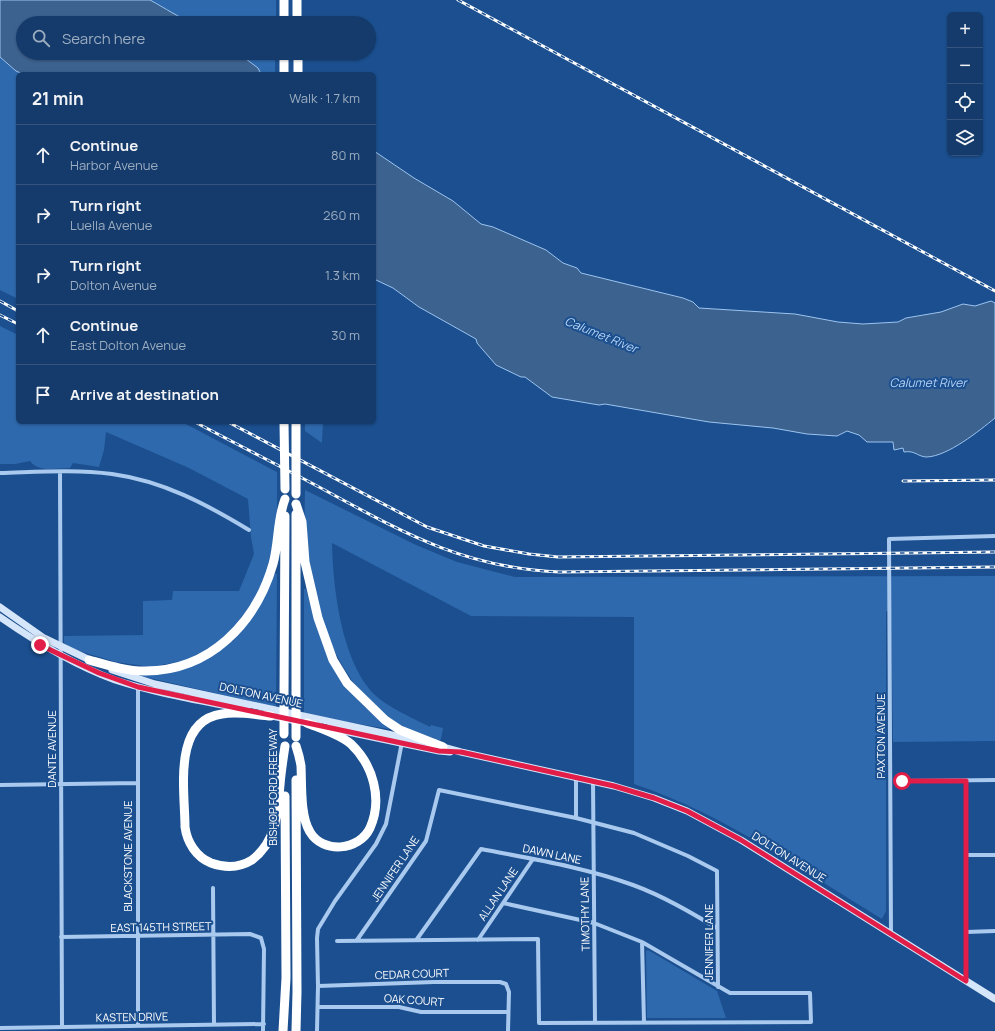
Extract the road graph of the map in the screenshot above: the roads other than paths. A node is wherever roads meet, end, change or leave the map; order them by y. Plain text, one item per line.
1 (284, 0) edge
2 (297, 0) edge
3 (284, 16) edge
4 (297, 16) edge
5 (284, 60) edge
6 (298, 60) edge
7 (284, 72) edge
8 (298, 72) edge
9 (284, 424) edge
10 (296, 424) edge
11 (60, 472) junction
12 (0, 473) edge
13 (285, 499) junction
14 (296, 499) junction
15 (249, 530) dead end
16 (995, 536) edge
17 (0, 607) edge
18 (0, 617) edge
19 (61, 650) junction
20 (89, 660) junction
21 (138, 687) junction
22 (272, 716) junction
23 (307, 724) junction
24 (402, 740) junction
25 (296, 741) junction
26 (284, 746) junction
27 (443, 746) junction
28 (461, 752) junction
29 (576, 777) junction
30 (593, 780) junction
31 (995, 780) edge
32 (902, 781) dead end
33 (966, 781) junction
34 (137, 783) junction
35 (61, 784) junction
36 (0, 785) edge
37 (576, 818) junction
38 (592, 822) junction
39 (995, 855) edge
40 (966, 856) junction
41 (532, 859) junction
42 (594, 873) junction
43 (213, 888) dead end
44 (503, 903) junction
45 (594, 922) junction
46 (717, 928) junction
47 (995, 931) edge
48 (966, 932) junction
49 (891, 934) junction
50 (214, 935) junction
51 (137, 936) junction
52 (61, 937) junction
53 (417, 939) junction
54 (357, 940) junction
55 (478, 940) junction
56 (337, 941) dead end
57 (642, 942) junction
58 (966, 981) junction
59 (318, 986) junction
60 (718, 986) junction
61 (995, 999) edge
62 (318, 1007) junction
63 (508, 1012) junction
64 (644, 1022) junction
65 (595, 1023) junction
66 (264, 1024) junction
67 (214, 1025) junction
68 (62, 1026) junction
69 (138, 1026) junction
70 (0, 1028) edge
71 (263, 1031) edge
72 (283, 1031) edge
73 (296, 1031) edge
74 (317, 1031) edge
75 (508, 1031) edge

1 - 3 highway
2 - 4 highway
5 - 7 highway
6 - 8 highway
9 - 13 highway, BISHOP FORD FREEWAY, bridge
10 - 14 highway, BISHOP FORD FREEWAY, bridge
11 - 12 street
11 - 15 street
11 - 19 street, DANTE AVENUE
13 - 20 highway
13 - 26 highway, BISHOP FORD FREEWAY, bridge
14 - 25 highway, BISHOP FORD FREEWAY, bridge
14 - 27 highway
16 - 49 street, PAXTON AVENUE
17 - 19 street
18 - 19 street
19 - 20 street, DOLTON AVENUE
19 - 21 street, DOLTON AVENUE
19 - 35 street, DANTE AVENUE
20 - 24 street, DOLTON AVENUE
21 - 22 street, DOLTON AVENUE
21 - 34 street, BLACKSTONE AVENUE
22 - 23 street, DOLTON AVENUE
22 - 26 highway
23 - 24 street, DOLTON AVENUE
23 - 25 highway
24 - 27 street, DOLTON AVENUE
24 - 28 street, DOLTON AVENUE
24 - 59 street
25 - 73 highway, BISHOP FORD FREEWAY
26 - 72 highway, BISHOP FORD FREEWAY
27 - 28 street, DOLTON AVENUE
28 - 29 street, DOLTON AVENUE
29 - 30 street, DOLTON AVENUE
29 - 37 street
30 - 38 street, TIMOTHY LANE
30 - 49 street, DOLTON AVENUE
31 - 33 street
32 - 33 street
33 - 40 street
34 - 35 street
34 - 51 street, BLACKSTONE AVENUE
35 - 36 street
35 - 52 street, DANTE AVENUE
37 - 38 street, JENNIFER LANE
37 - 54 street, JENNIFER LANE
38 - 42 street, TIMOTHY LANE
38 - 46 street, JENNIFER LANE
39 - 40 street
40 - 48 street
41 - 42 street, DAWN LANE
41 - 44 street, ALLAN LANE
41 - 53 street, DAWN LANE
42 - 45 street, TIMOTHY LANE
42 - 46 street, DAWN LANE
43 - 50 street
44 - 45 street
44 - 55 street, ALLAN LANE
45 - 57 street
45 - 65 street, TIMOTHY LANE
46 - 60 street, JENNIFER LANE
47 - 48 street
48 - 58 street
49 - 58 street, DOLTON AVENUE
50 - 51 street, EAST 145TH STREET
50 - 66 street, EAST 145TH STREET
50 - 67 street
51 - 52 street, EAST 145TH STREET
51 - 69 street, BLACKSTONE AVENUE
52 - 68 street, DANTE AVENUE
53 - 54 street, JENNIFER LANE
53 - 55 street, JENNIFER LANE
54 - 56 street, JENNIFER LANE
55 - 65 street, JENNIFER LANE
57 - 60 street
57 - 64 street
58 - 61 street, DOLTON AVENUE
59 - 62 street
59 - 63 street, CEDAR COURT
60 - 64 street, JENNIFER LANE
62 - 63 street, OAK COURT
62 - 74 street
63 - 75 street
64 - 65 street, JENNIFER LANE
66 - 67 street, KASTEN DRIVE
66 - 71 street
67 - 69 street, KASTEN DRIVE
68 - 69 street, KASTEN DRIVE
68 - 70 street, KASTEN DRIVE

